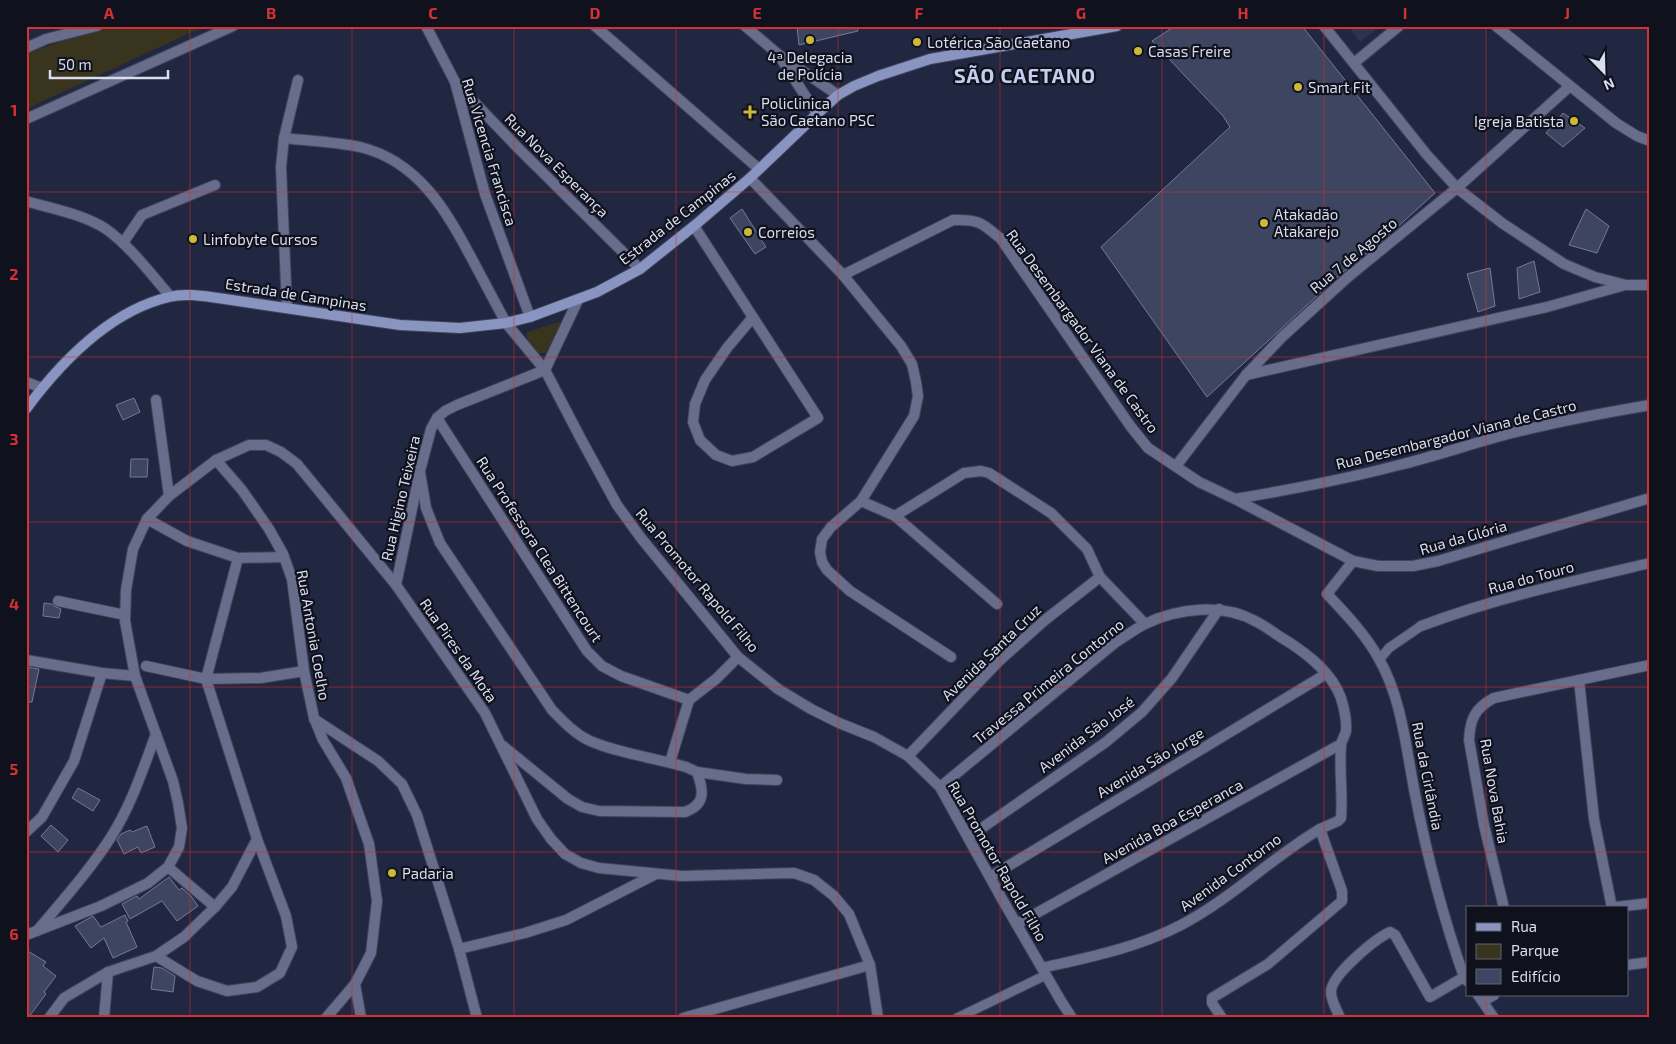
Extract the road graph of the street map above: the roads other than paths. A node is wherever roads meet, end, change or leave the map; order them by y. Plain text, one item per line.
1 (96, 26) edge
2 (233, 26) edge
3 (426, 26) edge
4 (595, 26) edge
5 (745, 26) edge
6 (1117, 26) edge
7 (1324, 26) edge
8 (1399, 26) edge
9 (1496, 26) edge
10 (26, 48) edge
11 (779, 55) junction
12 (1354, 63) junction
13 (298, 80) dead end
14 (455, 82) junction
15 (1570, 86) junction
16 (838, 96) junction
17 (817, 114) junction
18 (26, 119) edge
19 (284, 138) junction
20 (1650, 141) edge
21 (759, 169) junction
22 (750, 178) junction
23 (215, 185) dead end
24 (1457, 188) junction
25 (26, 201) edge
26 (694, 226) junction
27 (124, 243) junction
28 (640, 269) junction
29 (843, 275) junction
30 (1626, 285) junction
31 (1650, 285) edge
32 (170, 296) junction
33 (578, 300) junction
34 (288, 308) junction
35 (530, 317) junction
36 (753, 317) junction
37 (506, 323) junction
38 (545, 370) junction
39 (1246, 375) junction
40 (26, 382) edge
41 (42, 388) junction
42 (156, 400) dead end
43 (1650, 405) edge
44 (26, 409) edge
45 (437, 418) junction
46 (216, 460) junction
47 (1176, 466) junction
48 (420, 471) junction
49 (169, 496) junction
50 (1235, 498) junction
51 (1650, 498) edge
52 (861, 501) junction
53 (895, 516) junction
54 (147, 519) junction
55 (284, 557) junction
56 (238, 558) junction
57 (1354, 561) junction
58 (1650, 563) edge
59 (1100, 577) junction
60 (396, 585) junction
61 (58, 601) dead end
62 (997, 604) dead end
63 (1219, 609) junction
64 (125, 615) junction
65 (1145, 624) junction
66 (1422, 626) joint
67 (738, 656) junction
68 (951, 657) dead end
69 (1380, 659) junction
70 (26, 660) edge
71 (1650, 665) edge
72 (146, 666) dead end
73 (304, 671) junction
74 (102, 673) junction
75 (1326, 674) junction
76 (135, 676) junction
77 (206, 679) junction
78 (1579, 680) junction
79 (689, 700) junction
80 (314, 718) junction
81 (156, 734) junction
82 (1341, 744) junction
83 (503, 746) junction
84 (908, 756) junction
85 (670, 762) junction
86 (697, 772) junction
87 (777, 780) dead end
88 (940, 787) junction
89 (1320, 829) junction
90 (26, 832) edge
91 (969, 837) junction
92 (257, 839) junction
93 (168, 867) junction
94 (656, 874) junction
95 (990, 877) junction
96 (1650, 903) edge
97 (215, 906) junction
98 (1504, 906) edge
99 (1018, 924) junction
100 (36, 931) junction
101 (26, 935) edge
102 (459, 949) junction
103 (156, 956) junction
104 (1650, 962) edge
105 (870, 965) junction
106 (1628, 965) edge
107 (108, 972) junction
108 (1044, 972) junction
109 (1466, 979) edge
110 (355, 984) junction
111 (1481, 998) edge
112 (49, 1018) edge
113 (104, 1018) edge
114 (326, 1018) edge
115 (361, 1018) edge
116 (477, 1018) edge
117 (683, 1018) edge
118 (878, 1018) edge
119 (957, 1018) edge
120 (1072, 1018) edge
121 (1222, 1018) edge
122 (1340, 1018) edge
123 (1494, 1018) edge

1 - 10 street
2 - 18 street
3 - 14 street, Rua Vicencia Francisca
4 - 21 street
5 - 11 street
6 - 16 main road, Estrada de Campinas
7 - 12 street
8 - 12 street
9 - 15 street
11 - 16 street
11 - 17 street
12 - 24 street
13 - 19 street
14 - 28 street, Rua Nova Esperança
14 - 35 street, Rua Vicencia Francisca
15 - 20 street
15 - 24 street, Rua 7 de Agosto
16 - 17 main road, Estrada de Campinas
17 - 21 main road, Estrada de Campinas
19 - 34 street
19 - 37 street, Rua Promotor Rapold Filho
21 - 22 main road, Estrada de Campinas
22 - 26 main road, Estrada de Campinas
22 - 29 street
23 - 27 street
24 - 30 street
24 - 39 street, Rua 7 de Agosto
25 - 27 street
26 - 28 main road, Estrada de Campinas
26 - 36 street
27 - 32 street
28 - 33 main road, Estrada de Campinas
29 - 47 street, Rua Desembargador Viana de Castro
29 - 52 street
30 - 31 street
30 - 39 street
32 - 34 main road, Estrada de Campinas
32 - 41 main road, Estrada de Campinas
33 - 35 main road, Estrada de Campinas
33 - 38 street
34 - 37 main road, Estrada de Campinas
35 - 37 main road, Estrada de Campinas
36 - 36 street
37 - 38 street, Rua Promotor Rapold Filho
38 - 45 street
38 - 67 street, Rua Promotor Rapold Filho
39 - 47 street, Rua 7 de Agosto
40 - 41 street
41 - 44 main road, Estrada de Campinas
42 - 49 street
43 - 50 street, Rua Desembargador Viana de Castro
45 - 48 street, Rua Higino Teixeira
45 - 79 street, Rua Professora Clea Bittencourt
46 - 49 street, Rua Pires da Mota
46 - 55 street, Rua Antonia Coelho
46 - 60 street, Rua Pires da Mota
47 - 50 street, Rua Desembargador Viana de Castro
48 - 60 street, Rua Higino Teixeira
48 - 85 street
49 - 54 street, Rua Pires da Mota
50 - 57 street, Rua da Glória
51 - 57 street, Rua da Glória
52 - 53 street
52 - 68 street
53 - 59 street
53 - 62 street
54 - 56 street
54 - 64 street, Rua Pires da Mota
55 - 56 street
55 - 73 street, Rua Antonia Coelho
56 - 77 street
57 - 69 street, Rua da Cirlândia
58 - 66 street, Rua do Touro
59 - 65 street
59 - 84 street, Avenida Santa Cruz
60 - 83 street, Rua Pires da Mota
61 - 64 street
63 - 65 street, Travessa Primeira Contorno
63 - 75 street, Travessa Primeira Contorno
63 - 91 street, Avenida São José
64 - 76 street, Rua Pires da Mota
65 - 88 street, Travessa Primeira Contorno
66 - 69 lane
67 - 79 street
67 - 84 street, Rua Promotor Rapold Filho
69 - 109 street, Rua da Cirlândia
70 - 74 street
71 - 78 street, Rua Nova Bahia
72 - 77 street
73 - 77 street
73 - 80 street, Rua Antonia Coelho
74 - 76 street
74 - 90 street
75 - 82 street, Travessa Primeira Contorno
75 - 95 street, Avenida São Jorge
76 - 81 street, Rua Pires da Mota
77 - 92 street
78 - 96 street
78 - 98 street, Rua Nova Bahia
79 - 85 street
80 - 102 street
80 - 110 street, Rua Antonia Coelho
81 - 93 street, Rua Pires da Mota
81 - 100 street
82 - 89 street, Avenida Contorno
82 - 99 street, Avenida Boa Esperanca
83 - 86 street
83 - 94 street, Rua Pires da Mota
84 - 88 street, Rua Promotor Rapold Filho
85 - 86 street
86 - 87 street
88 - 91 street, Rua Promotor Rapold Filho
89 - 108 street, Avenida Contorno
89 - 121 street
91 - 95 street, Rua Promotor Rapold Filho
92 - 97 street
92 - 103 street
93 - 97 street
93 - 100 street
94 - 102 street
94 - 105 street, Rua Pires da Mota
95 - 99 street, Rua Promotor Rapold Filho
97 - 103 street
99 - 108 street, Rua Promotor Rapold Filho
100 - 101 street
102 - 116 street
103 - 107 street
104 - 106 street
105 - 117 street
105 - 118 street, Rua Pires da Mota
107 - 112 street
107 - 113 street
108 - 119 lane
108 - 120 street, Rua Promotor Rapold Filho
109 - 122 street
110 - 114 street, Rua Antonia Coelho
110 - 115 street
111 - 123 street

